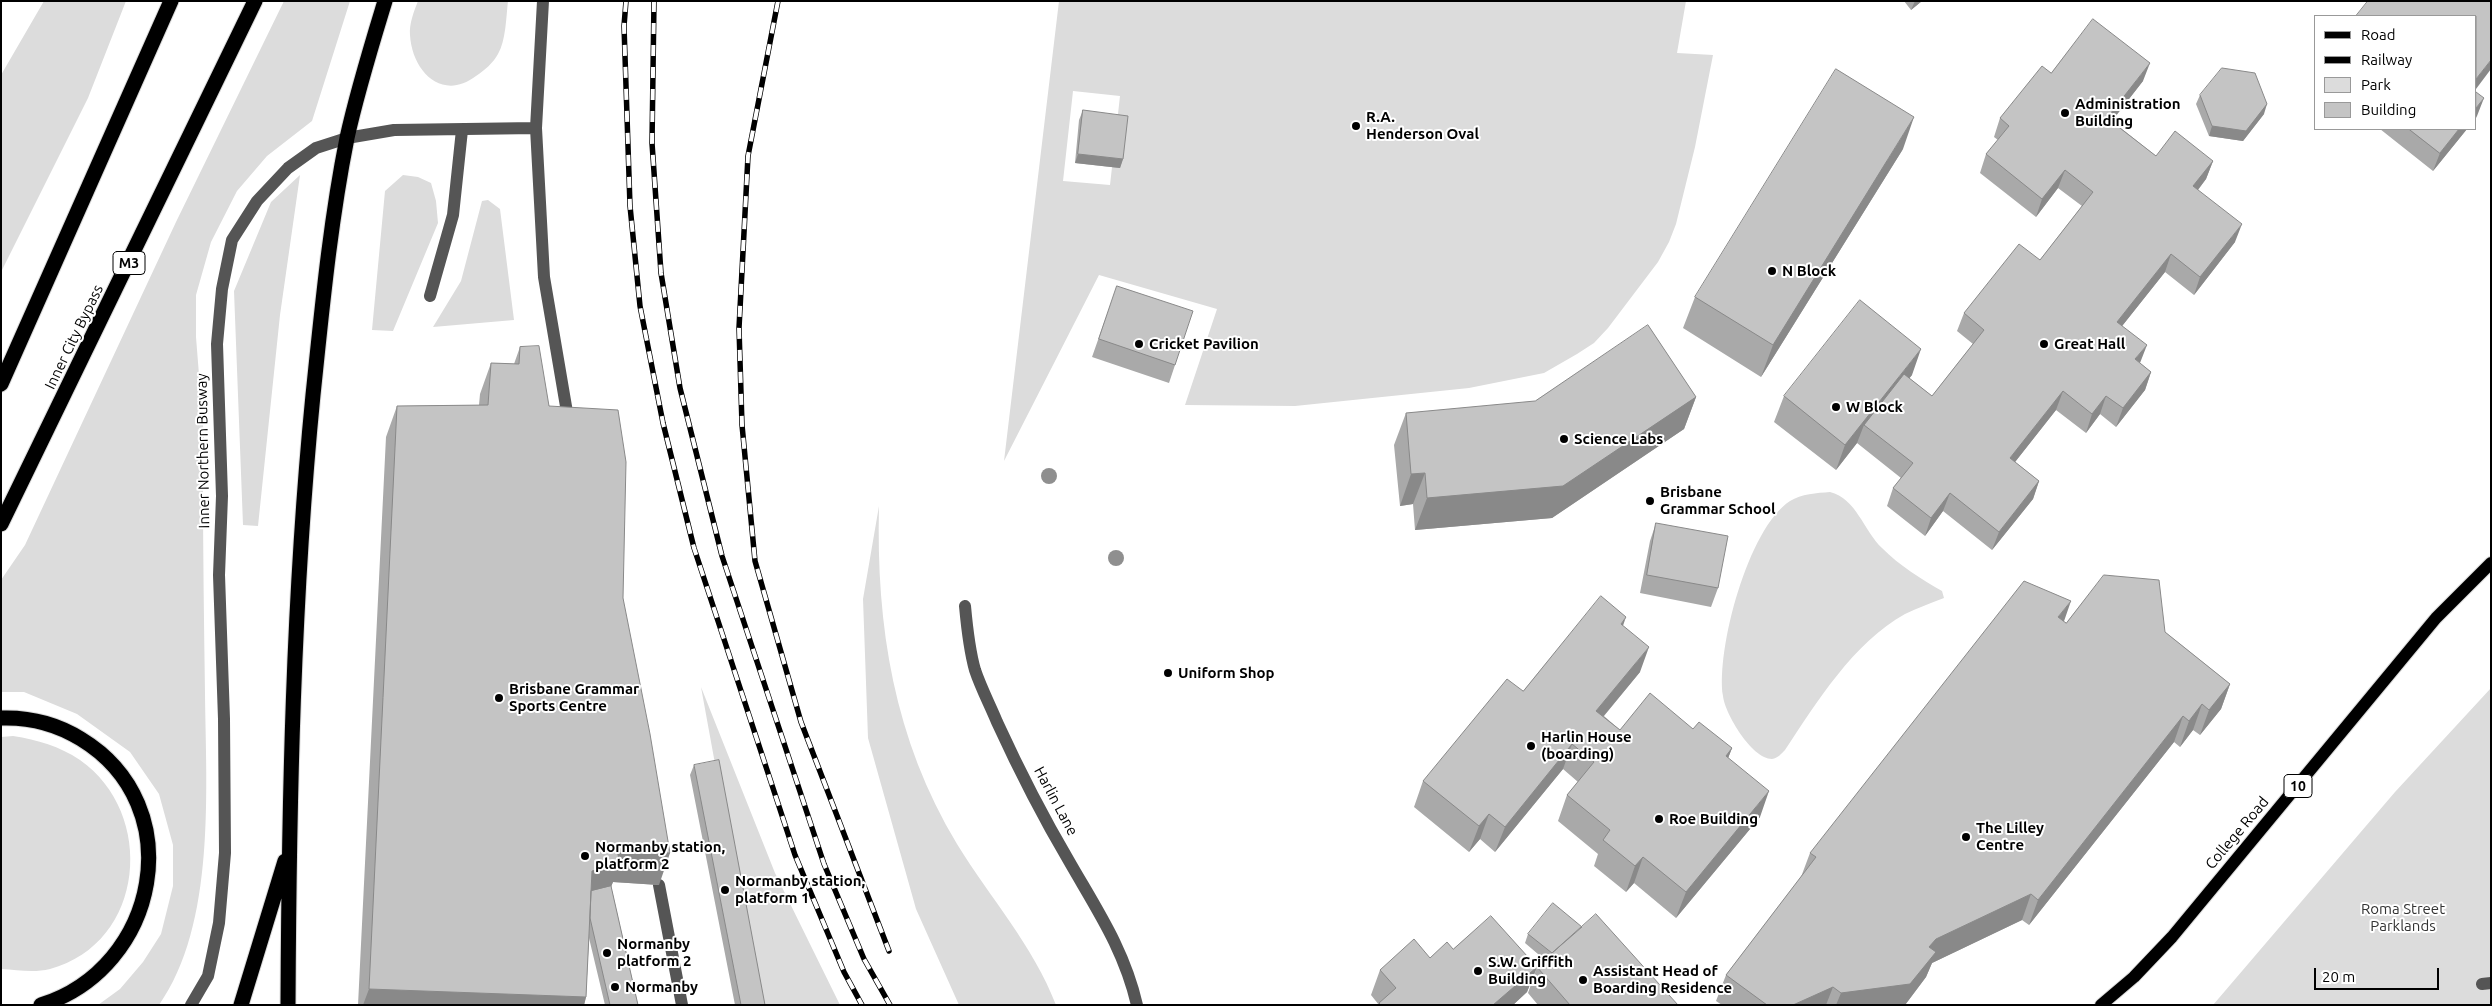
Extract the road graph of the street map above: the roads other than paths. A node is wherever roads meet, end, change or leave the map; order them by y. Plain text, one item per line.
1 (171, 1) edge
2 (256, 1) edge
3 (385, 1) edge
4 (543, 1) edge
5 (536, 128) junction
6 (462, 130) junction
7 (347, 138) junction
8 (430, 296) dead end
9 (1, 384) edge
10 (572, 440) edge
11 (1, 524) edge
12 (2491, 563) edge
13 (965, 606) dead end
14 (1, 718) edge
15 (291, 840) junction
16 (659, 885) edge
17 (41, 1005) edge
18 (191, 1005) edge
19 (241, 1005) edge
20 (288, 1005) edge
21 (682, 1005) edge
22 (1137, 1005) edge
23 (2101, 1005) edge

1 - 9 highway
2 - 11 highway, Inner City Bypass / M3
3 - 7 highway
4 - 5 street
5 - 6 street, Inner Northern Busway
5 - 10 street
6 - 7 street, Inner Northern Busway
6 - 8 street
7 - 15 highway
7 - 18 street, Inner Northern Busway
12 - 23 main road, College Road / 10
13 - 22 street, Harlin Lane
14 - 17 highway
15 - 19 highway
15 - 20 highway
16 - 21 street

